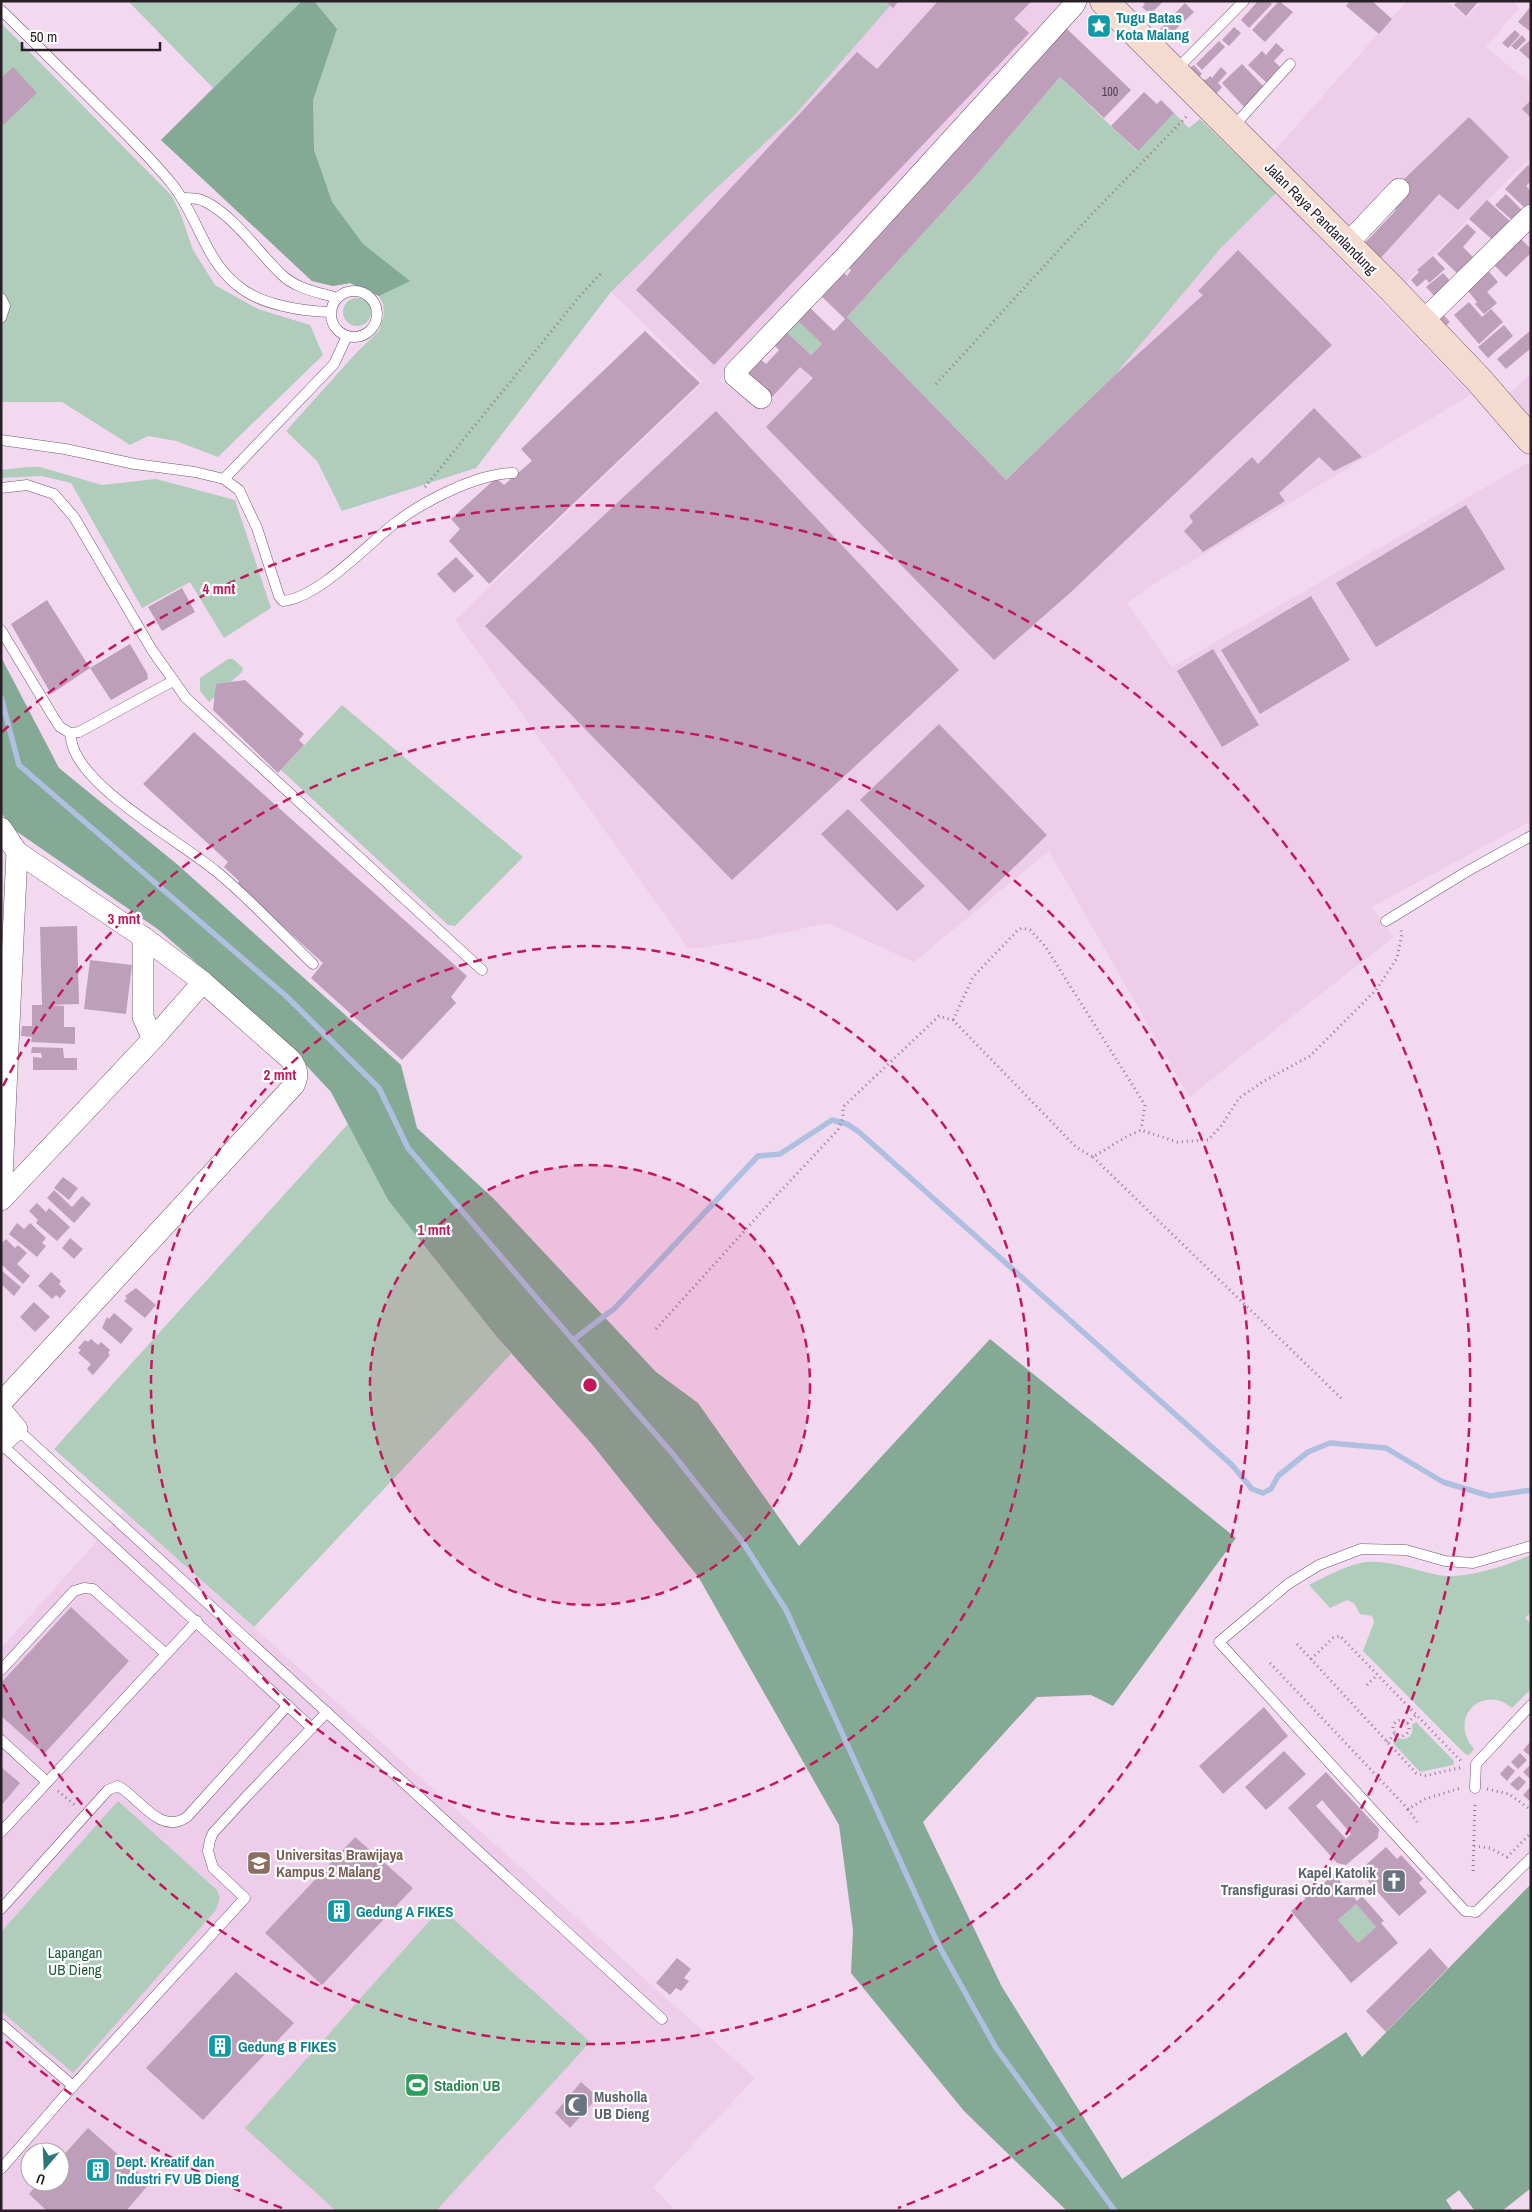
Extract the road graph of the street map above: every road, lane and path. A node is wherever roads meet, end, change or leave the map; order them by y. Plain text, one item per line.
1 (1104, 1) edge
2 (1244, 1) edge
3 (1080, 3) edge
4 (1, 10) edge
5 (1290, 64) dead end
6 (1174, 72) junction
7 (1203, 100) junction
8 (1232, 129) junction
9 (1399, 189) dead end
10 (183, 198) junction
11 (1531, 215) edge
12 (1347, 244) junction
13 (603, 271) dead end
14 (1, 298) edge
15 (337, 298) junction
16 (330, 312) junction
17 (1, 318) edge
18 (1423, 321) junction
19 (347, 336) junction
20 (936, 384) dead end
21 (761, 398) dead end
22 (1, 440) edge
23 (1531, 440) edge
24 (513, 473) dead end
25 (224, 478) junction
26 (1, 488) edge
27 (421, 492) dead end
28 (1, 630) edge
29 (173, 681) junction
30 (70, 733) junction
31 (1, 828) edge
32 (1531, 836) edge
33 (17, 852) junction
34 (1391, 918) joint
35 (143, 937) junction
36 (313, 964) dead end
37 (482, 970) dead end
38 (203, 982) junction
39 (953, 1020) junction
40 (153, 1039) junction
41 (1141, 1130) junction
42 (1094, 1157) junction
43 (1, 1199) edge
44 (656, 1329) dead end
45 (1344, 1401) dead end
46 (1, 1403) edge
47 (1, 1410) edge
48 (17, 1429) junction
49 (1, 1444) edge
50 (1531, 1546) edge
51 (197, 1621) junction
52 (1297, 1644) dead end
53 (166, 1654) junction
54 (1311, 1659) junction
55 (1270, 1663) dead end
56 (1, 1670) edge
57 (1378, 1674) junction
58 (1367, 1685) dead end
59 (288, 1705) junction
60 (1531, 1705) edge
61 (326, 1712) junction
62 (1416, 1714) junction
63 (1407, 1723) junction
64 (312, 1728) junction
65 (1395, 1734) junction
66 (1, 1740) edge
67 (1387, 1742) junction
68 (47, 1782) junction
69 (1475, 1788) junction
70 (1475, 1802) dead end
71 (1408, 1809) junction
72 (1531, 1810) edge
73 (86, 1815) junction
74 (1417, 1822) dead end
75 (1, 1832) edge
76 (1531, 1832) edge
77 (1474, 1846) junction
78 (1531, 1858) edge
79 (1473, 1870) dead end
80 (1, 1909) edge
81 (662, 2018) dead end
82 (1, 2024) edge
83 (73, 2086) junction
84 (1, 2170) edge

1 - 6 street, Jalan Raya Pandanlandung
2 - 6 lane
3 - 21 street
4 - 10 lane
5 - 8 lane
6 - 7 street, Jalan Raya Pandanlandung
7 - 8 street, Jalan Raya Pandanlandung
7 - 20 path
8 - 12 street, Jalan Raya Pandanlandung
9 - 12 street
10 - 15 lane
10 - 16 lane
11 - 18 street
12 - 18 street, Jalan Raya Pandanlandung
13 - 27 path
14 - 17 lane
15 - 16 lane
15 - 19 lane
16 - 19 lane
18 - 23 street, Jalan Raya Pandanlandung
19 - 25 lane
22 - 25 lane
24 - 25 lane
26 - 29 lane
28 - 30 lane
29 - 30 lane
29 - 37 lane
30 - 36 lane
31 - 33 street
32 - 34 lane
33 - 35 street
33 - 43 street
34 - 41 path
35 - 38 street
35 - 40 street
38 - 40 street
38 - 46 street
39 - 41 path
39 - 42 path
39 - 44 path
40 - 43 street
41 - 42 path
42 - 45 path
47 - 48 street
48 - 49 street
48 - 61 lane
49 - 51 lane
50 - 78 lane
51 - 53 lane
51 - 59 lane
52 - 54 path
53 - 56 lane
53 - 68 lane
54 - 57 path
54 - 67 path
55 - 71 path
57 - 58 path
57 - 62 path
59 - 64 lane
59 - 73 lane
60 - 69 lane
61 - 64 lane
61 - 81 lane
62 - 63 path
62 - 67 path
63 - 65 path
63 - 65 path
64 - 83 lane
65 - 67 path
66 - 68 lane
68 - 73 path
68 - 75 lane
69 - 71 path
69 - 72 path
70 - 77 path
71 - 74 path
73 - 80 lane
76 - 77 path
77 - 79 path
82 - 83 lane
83 - 84 lane

